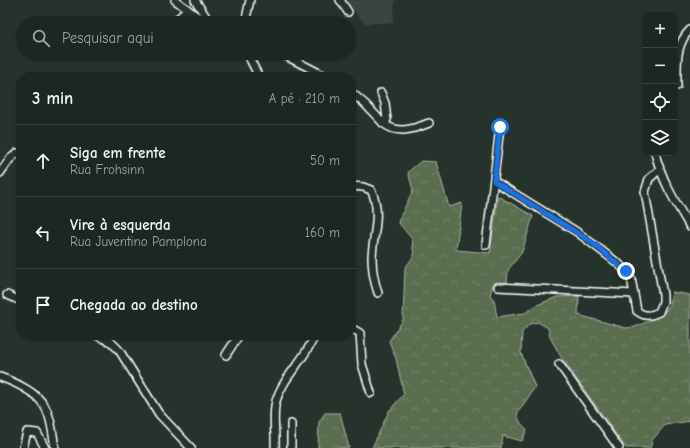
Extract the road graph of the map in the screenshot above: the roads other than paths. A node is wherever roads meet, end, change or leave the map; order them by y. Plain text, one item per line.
1 (174, 0) edge
2 (195, 0) edge
3 (250, 0) edge
4 (340, 0) edge
5 (187, 9) junction
6 (348, 12) dead end
7 (181, 16) edge
8 (196, 16) edge
9 (205, 16) edge
10 (247, 16) edge
11 (690, 30) edge
12 (250, 60) edge
13 (294, 60) edge
14 (256, 72) edge
15 (317, 72) edge
16 (677, 84) edge
17 (381, 93) dead end
18 (356, 96) edge
19 (383, 123) junction
20 (429, 123) dead end
21 (500, 127) dead end
22 (16, 155) edge
23 (656, 156) edge
24 (659, 170) junction
25 (0, 173) edge
26 (494, 181) junction
27 (356, 186) edge
28 (690, 227) edge
29 (486, 245) dead end
30 (498, 287) dead end
31 (378, 293) dead end
32 (634, 294) junction
33 (7, 295) dead end
34 (16, 299) edge
35 (356, 331) edge
36 (107, 340) edge
37 (236, 340) edge
38 (312, 340) edge
39 (226, 355) dead end
40 (559, 364) dead end
41 (0, 377) edge
42 (372, 393) dead end
43 (291, 424) dead end
44 (23, 448) edge
45 (45, 448) edge
46 (55, 448) edge
47 (191, 448) edge
48 (275, 448) edge
49 (291, 448) edge
50 (618, 448) edge

1 - 5 street
2 - 9 street
3 - 10 street
4 - 6 street
5 - 7 street
5 - 8 street
11 - 16 street
12 - 14 street
13 - 15 street
17 - 19 street
18 - 19 street
19 - 20 street
21 - 26 street
22 - 25 street
23 - 24 street
24 - 28 street
24 - 32 street
26 - 29 street
26 - 32 street
27 - 31 street
30 - 32 street
33 - 34 street
35 - 42 street
36 - 47 street
37 - 39 street
38 - 48 street
40 - 50 street
41 - 46 street
43 - 49 street
44 - 45 street

